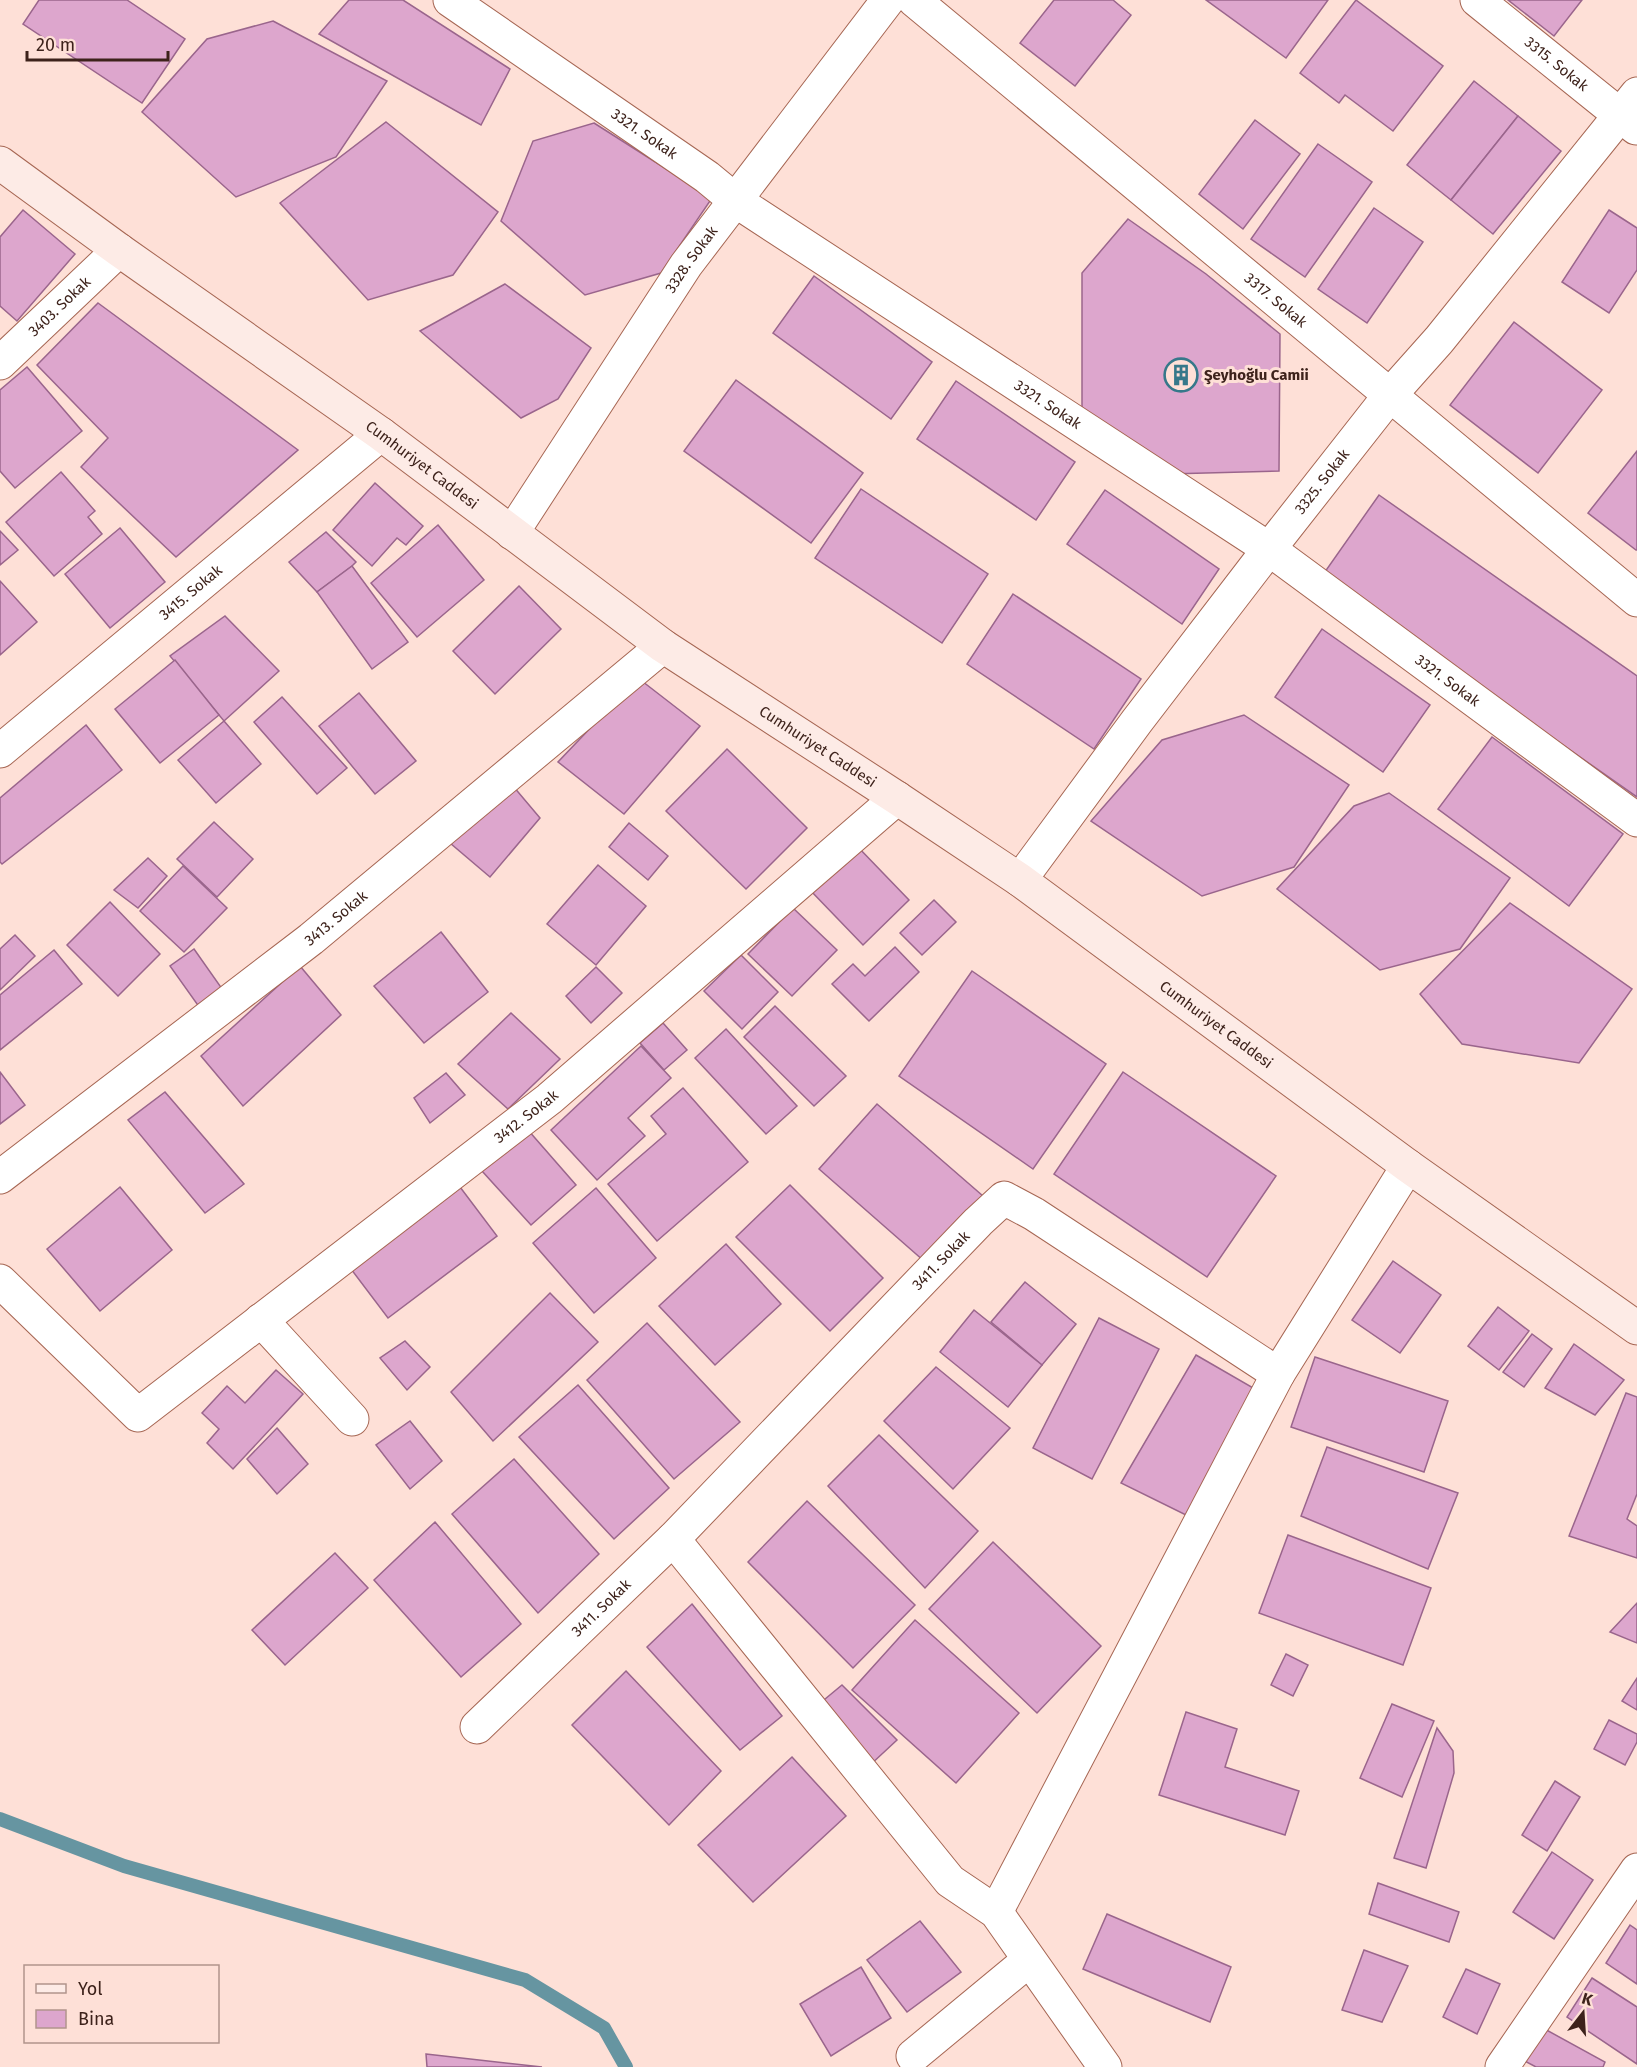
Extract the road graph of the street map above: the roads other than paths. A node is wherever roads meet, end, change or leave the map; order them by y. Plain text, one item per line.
1 (450, 0) edge
2 (888, 0) edge
3 (915, 0) edge
4 (1477, 0) edge
5 (1631, 113) edge
6 (0, 163) edge
7 (736, 201) junction
8 (119, 250) junction
9 (0, 363) edge
10 (1390, 395) junction
11 (381, 434) junction
12 (512, 532) junction
13 (1269, 549) junction
14 (1637, 600) edge
15 (663, 646) junction
16 (0, 751) edge
17 (897, 798) junction
18 (1637, 820) edge
19 (1020, 880) junction
20 (1408, 1166) junction
21 (0, 1177) edge
22 (0, 1281) edge
23 (261, 1320) junction
24 (1637, 1328) edge
25 (1278, 1374) junction
26 (352, 1419) dead end
27 (673, 1539) junction
28 (477, 1727) dead end
29 (1637, 1870) edge
30 (996, 1912) junction
31 (1029, 1960) junction
32 (913, 2056) dead end
33 (1105, 2067) edge
34 (1502, 2067) edge

1 - 7 street, 3321. Sokak
2 - 7 street, 3328. Sokak
3 - 10 street, 3317. Sokak
4 - 5 street, 3315. Sokak
5 - 10 street, 3325. Sokak
6 - 8 main road, Cumhuriyet Caddesi
7 - 12 street, 3328. Sokak
7 - 13 street, 3321. Sokak
8 - 9 street, 3403. Sokak
8 - 11 main road, Cumhuriyet Caddesi
10 - 13 street, 3325. Sokak
10 - 14 street, 3317. Sokak
11 - 12 main road, Cumhuriyet Caddesi
11 - 16 street, 3415. Sokak
12 - 15 main road, Cumhuriyet Caddesi
13 - 18 street, 3321. Sokak
13 - 19 street, 3325. Sokak
15 - 17 main road, Cumhuriyet Caddesi
15 - 21 street, 3413. Sokak
17 - 19 main road, Cumhuriyet Caddesi
17 - 23 street, 3412. Sokak
19 - 20 main road, Cumhuriyet Caddesi
20 - 24 main road, Cumhuriyet Caddesi
20 - 25 street
22 - 23 street, 3412. Sokak
23 - 26 street
25 - 27 street, 3411. Sokak
25 - 30 street
27 - 28 street, 3411. Sokak
27 - 30 street
29 - 34 street
30 - 31 street
31 - 32 street
31 - 33 street

